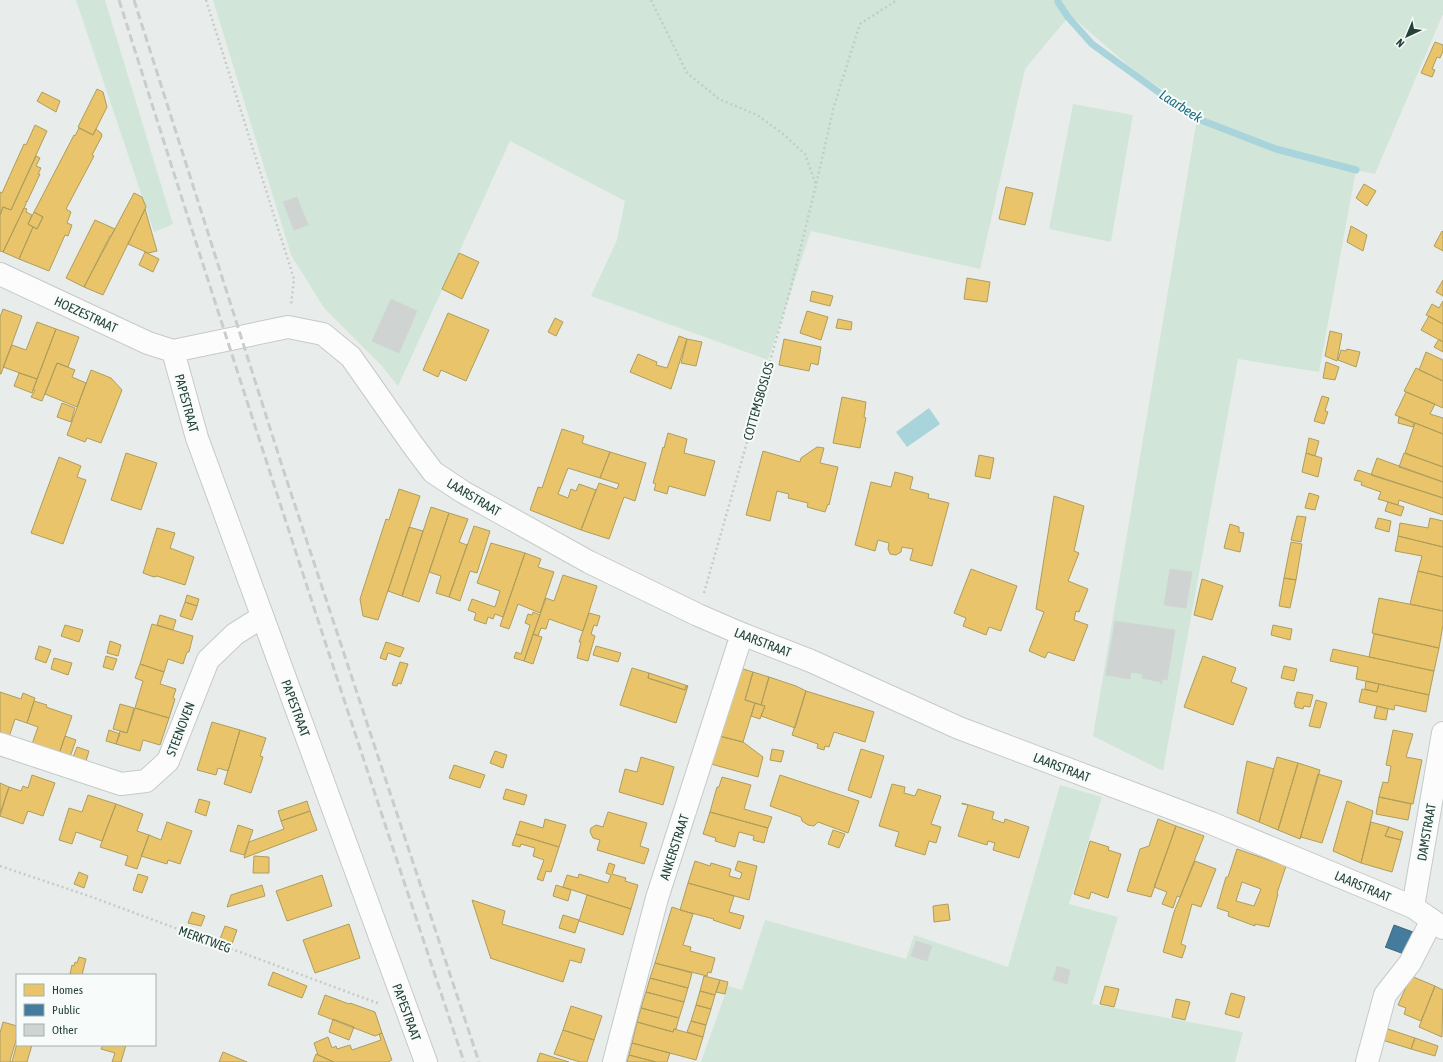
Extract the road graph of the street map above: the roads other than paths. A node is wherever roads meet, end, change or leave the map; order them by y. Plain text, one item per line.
1 (0, 274) edge
2 (173, 351) junction
3 (262, 618) junction
4 (742, 634) junction
5 (1443, 734) edge
6 (0, 744) edge
7 (1413, 907) junction
8 (1438, 924) edge
9 (426, 1062) edge
10 (614, 1062) edge
11 (1367, 1062) edge

1 - 2 street, HOEZESTRAAT
2 - 3 street, PAPESTRAAT
2 - 4 street, LAARSTRAAT
3 - 6 street, STEENOVEN
3 - 9 street, PAPESTRAAT
4 - 7 street, LAARSTRAAT
4 - 10 street, ANKERSTRAAT
5 - 7 street, DAMSTRAAT
7 - 8 street, LAARSTRAAT
8 - 11 street

